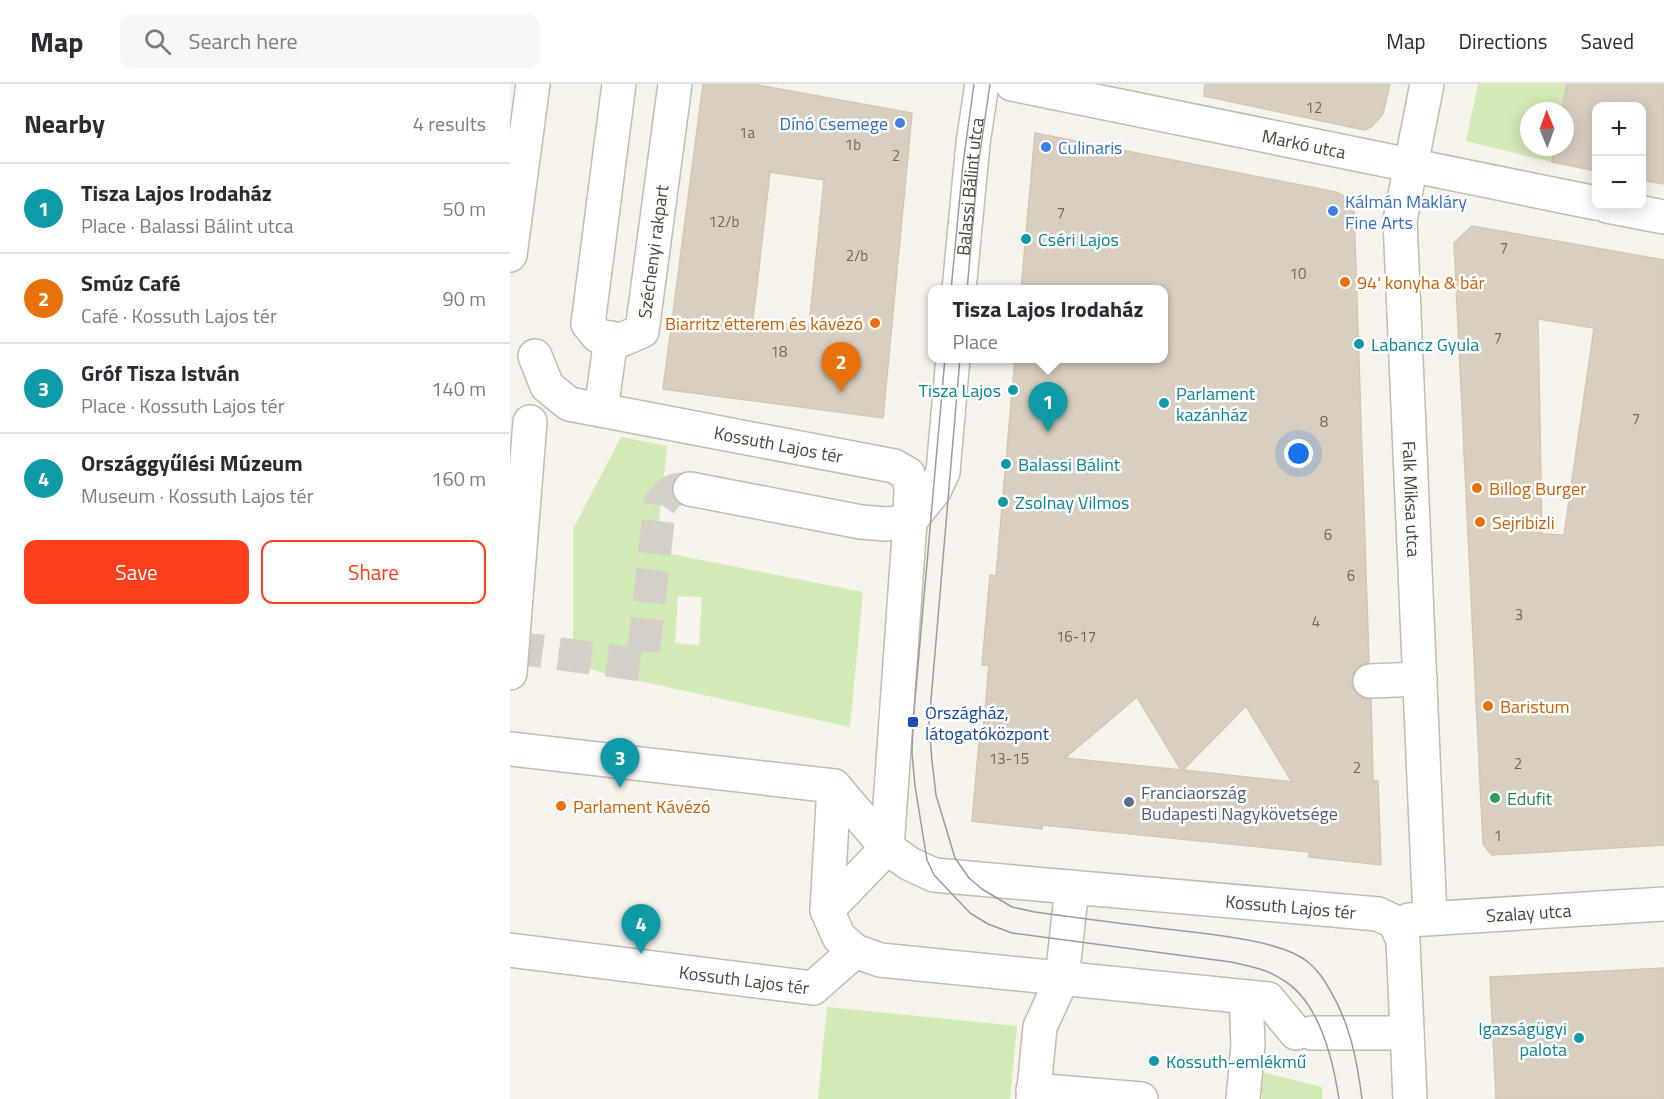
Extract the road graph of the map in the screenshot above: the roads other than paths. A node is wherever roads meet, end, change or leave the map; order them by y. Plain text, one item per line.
1 (533, 84) edge
2 (619, 84) edge
3 (675, 84) edge
4 (982, 84) edge
5 (1012, 84) edge
6 (1427, 84) edge
7 (1410, 165) junction
8 (1592, 202) edge
9 (1628, 210) edge
10 (1664, 217) edge
11 (510, 255) edge
12 (959, 285) edge
13 (611, 338) junction
14 (952, 363) edge
15 (601, 410) junction
16 (690, 489) tunnel mouth
17 (909, 533) junction
18 (510, 673) edge
19 (1420, 679) junction
20 (1370, 681) dead end
21 (510, 749) edge
22 (834, 786) junction
23 (887, 848) junction
24 (1072, 887) junction
25 (1664, 904) edge
26 (826, 910) junction
27 (1430, 918) junction
28 (1395, 922) junction
29 (510, 950) edge
30 (855, 951) junction
31 (1062, 979) junction
32 (1246, 997) junction
33 (1407, 1033) junction
34 (1033, 1095) edge
35 (1141, 1099) edge
36 (1243, 1099) edge
37 (1410, 1099) edge

1 - 11 street
2 - 13 street
3 - 13 street, Széchenyi rakpart
4 - 12 street, Balassi Bálint utca
5 - 7 street, Markó utca
6 - 7 street, Falk Miksa utca
7 - 8 street, Markó utca
7 - 19 street, Falk Miksa utca
9 - 10 street
13 - 15 street
14 - 17 street
15 - 17 street, Kossuth Lajos tér
15 - 18 street, Kossuth Lajos tér
16 - 17 street
17 - 23 street, Kossuth Lajos tér
19 - 20 street
19 - 27 street, Falk Miksa utca
21 - 22 street
22 - 23 street, Kossuth Lajos tér
22 - 26 street
23 - 24 street, Kossuth Lajos tér
23 - 26 street
24 - 28 street, Kossuth Lajos tér
24 - 31 street
25 - 27 street, Szalay utca
26 - 30 street
27 - 28 street, Szalay utca
28 - 33 street
29 - 30 street, Kossuth Lajos tér
30 - 31 street
31 - 32 street
31 - 34 street
32 - 33 street
32 - 36 street
33 - 37 street
34 - 35 street

